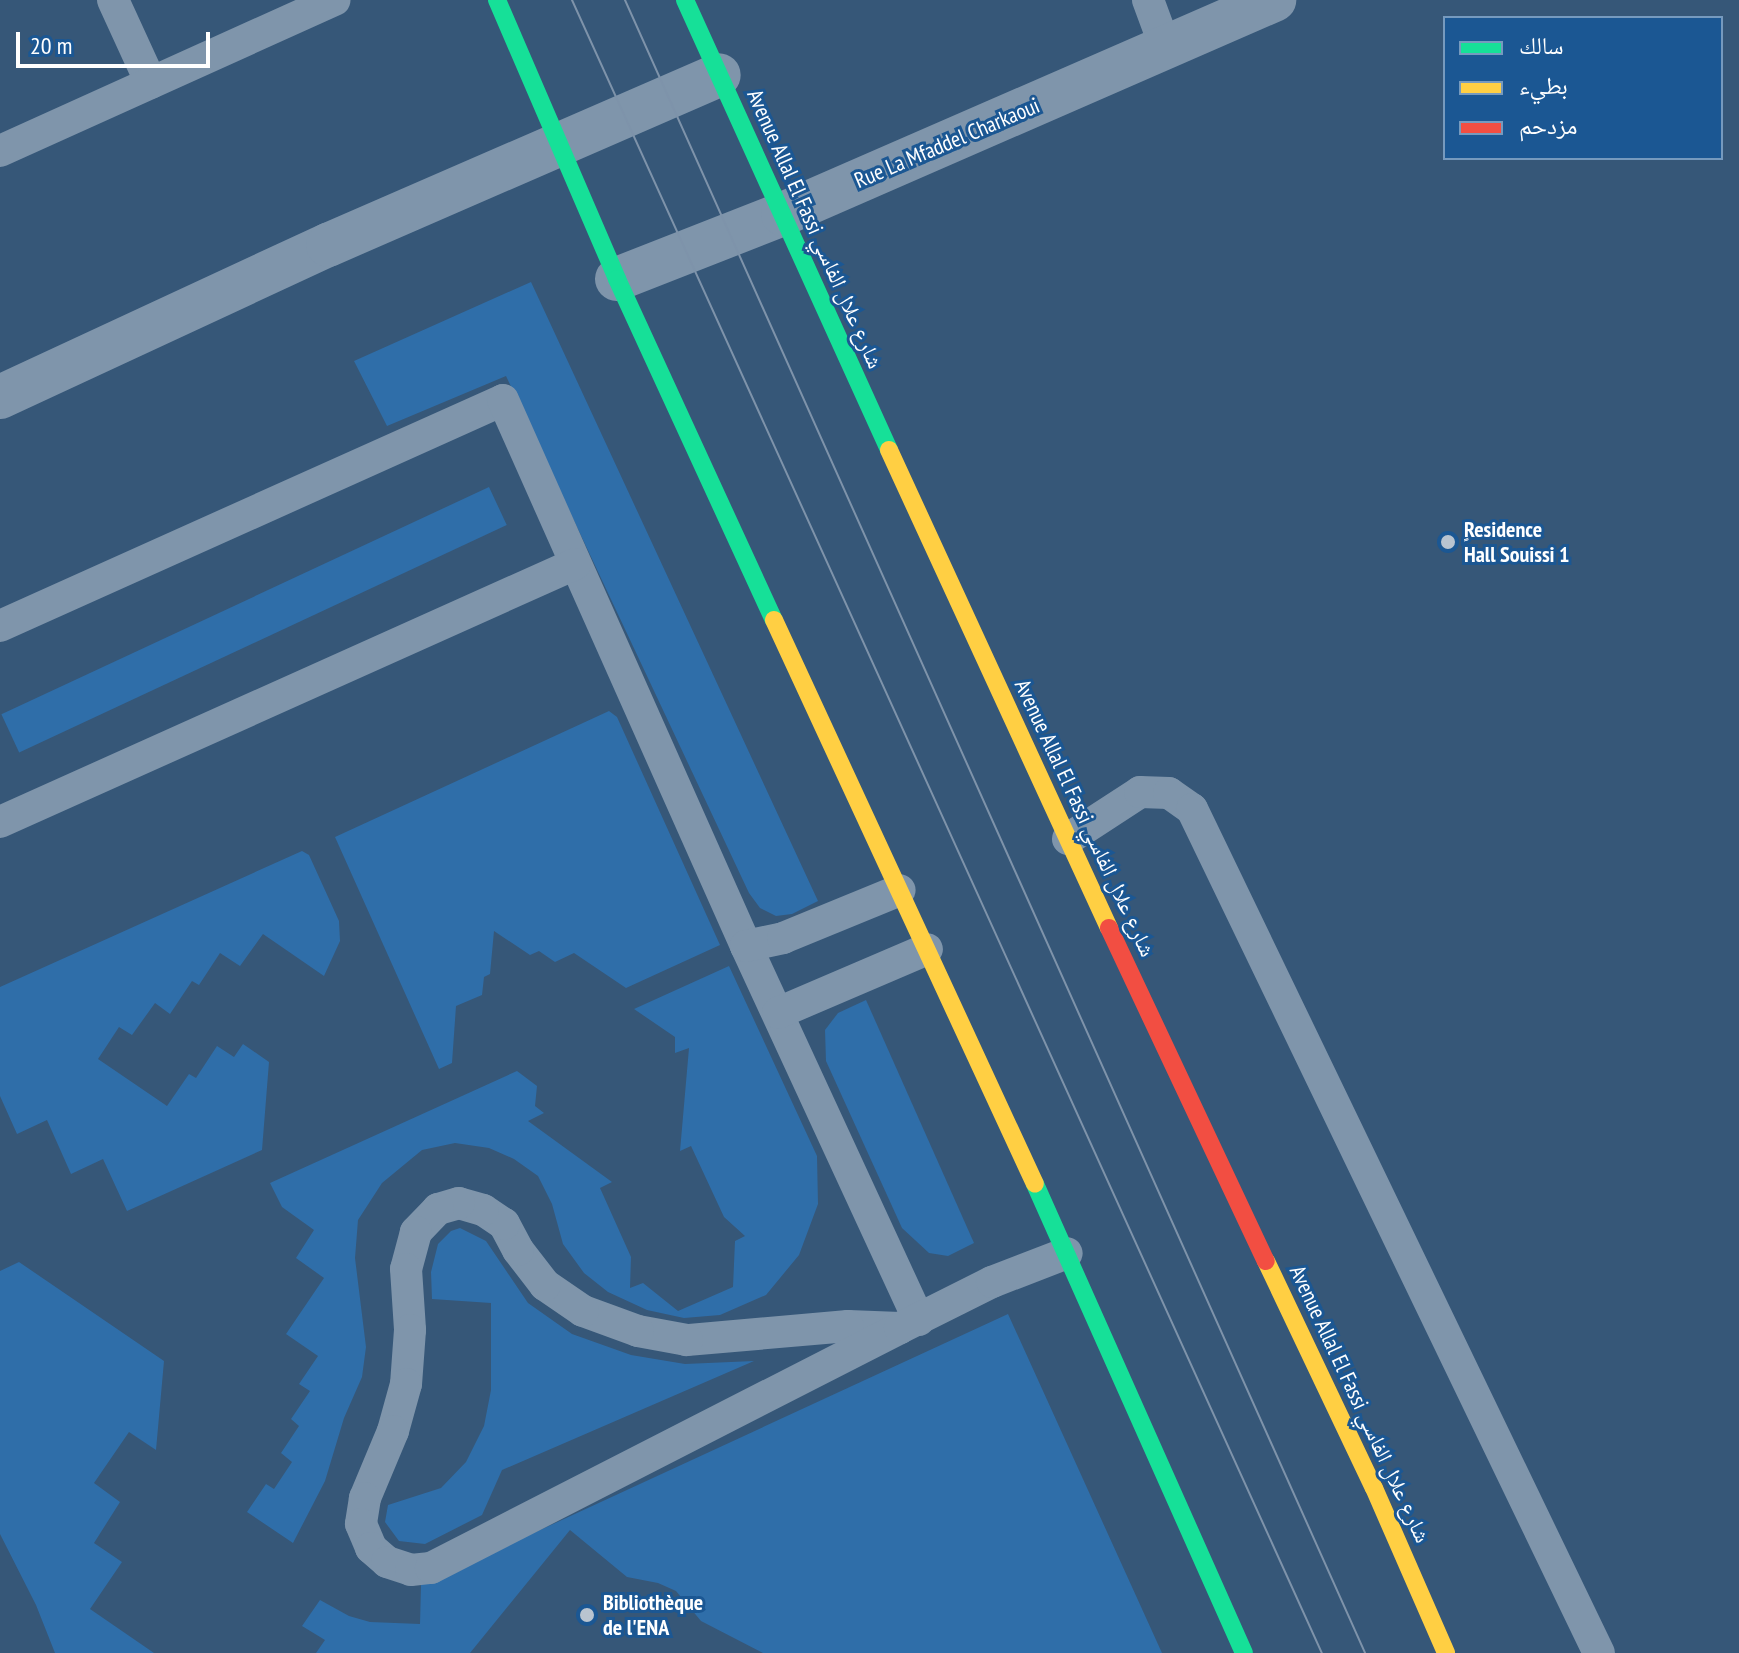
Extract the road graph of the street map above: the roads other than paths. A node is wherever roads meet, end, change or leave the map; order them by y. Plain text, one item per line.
1 (113, 0) edge
2 (335, 0) edge
3 (497, 0) edge
4 (685, 0) edge
5 (1148, 0) edge
6 (1274, 0) edge
7 (1166, 49) junction
8 (719, 75) junction
9 (151, 83) junction
10 (558, 143) junction
11 (0, 151) edge
12 (783, 214) junction
13 (617, 279) junction
14 (0, 397) edge
15 (575, 564) junction
16 (0, 626) edge
17 (0, 822) edge
18 (1068, 839) junction
19 (900, 890) junction
20 (746, 946) junction
21 (927, 949) junction
22 (778, 1013) junction
23 (1067, 1253) junction
24 (909, 1324) junction
25 (1244, 1653) edge
26 (1446, 1653) edge
27 (1599, 1653) edge

1 - 9 lane
2 - 9 lane
3 - 10 street
4 - 8 street, Avenue Allal El Fassi شارع علال الفاسي
5 - 7 lane
6 - 7 street, Rue La Mfaddel Charkaoui
7 - 12 street, Rue La Mfaddel Charkaoui
8 - 10 street
8 - 12 street, Avenue Allal El Fassi شارع علال الفاسي
9 - 11 lane
10 - 13 street
10 - 14 street
12 - 13 street, Rue La Mfaddel Charkaoui
12 - 18 street, Avenue Allal El Fassi شارع علال الفاسي
13 - 19 street
15 - 16 lane
15 - 17 lane
15 - 20 lane
18 - 26 street, Avenue Allal El Fassi شارع علال الفاسي
18 - 27 lane
19 - 20 lane
19 - 21 street
20 - 22 lane
21 - 22 lane
21 - 23 street
22 - 24 lane
23 - 24 lane
23 - 25 street
24 - 24 lane

